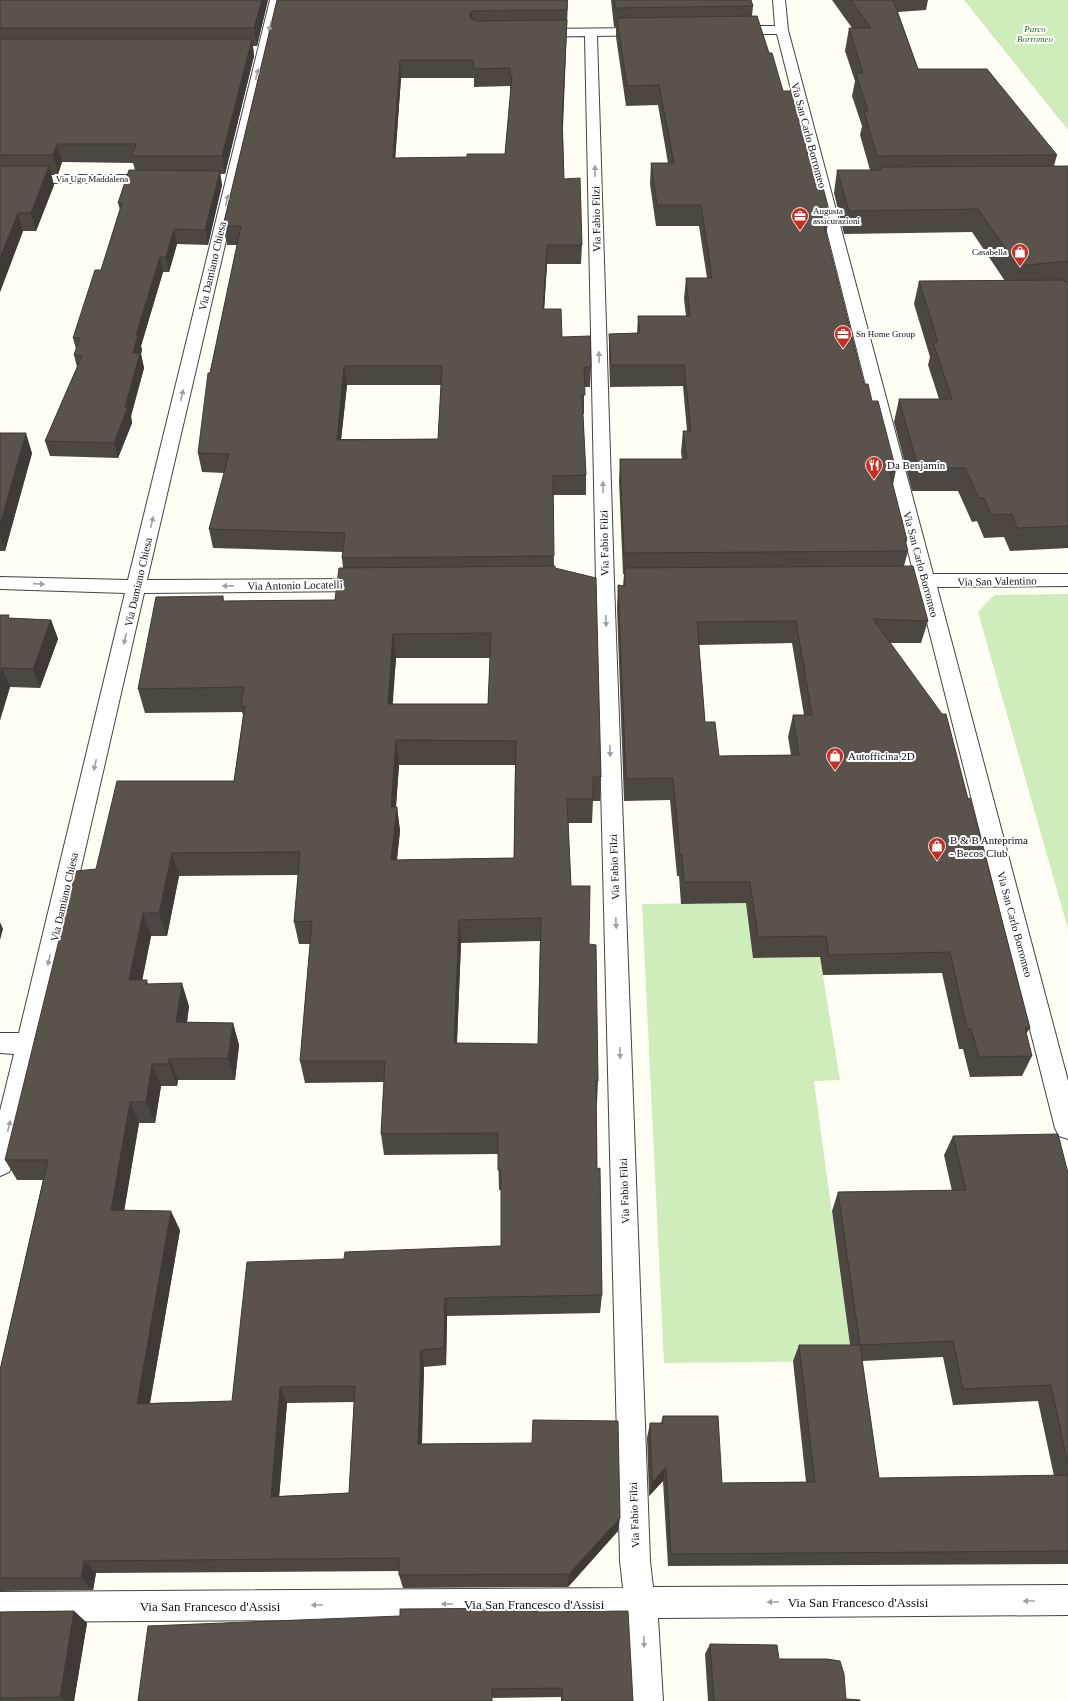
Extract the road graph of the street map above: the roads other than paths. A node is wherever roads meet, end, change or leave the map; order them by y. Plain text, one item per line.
1 (276, 0) edge
2 (779, 0) edge
3 (782, 30) junction
4 (655, 31) edge
5 (718, 31) edge
6 (591, 32) junction
7 (523, 33) edge
8 (0, 179) edge
9 (168, 179) edge
10 (216, 180) edge
11 (232, 180) junction
12 (890, 580) edge
13 (1068, 580) edge
14 (925, 581) junction
15 (0, 582) edge
16 (383, 585) edge
17 (137, 587) junction
18 (0, 1043) edge
19 (29, 1044) junction
20 (1068, 1128) edge
21 (0, 1164) edge
22 (1068, 1600) edge
23 (642, 1603) junction
24 (0, 1607) edge
25 (647, 1701) edge

1 - 11 street, Via Damiano Chiesa
2 - 3 street, Via San Carlo Borromeo
3 - 5 street
3 - 14 street, Via San Carlo Borromeo
4 - 6 street
6 - 7 street
6 - 23 street, Via Fabio Filzi
8 - 9 street, Via Ugo Maddalena
10 - 11 street
17 -> 11 street, Via Damiano Chiesa
12 - 14 street
13 - 14 street, Via San Valentino
14 - 20 street, Via San Carlo Borromeo
15 -> 17 street, Via Antonio Locatelli
16 -> 17 street, Via Antonio Locatelli
17 -> 19 street, Via Damiano Chiesa
18 - 19 street
21 -> 19 street, Via Damiano Chiesa
22 -> 23 street, Via San Francesco d'Assisi
23 -> 24 street, Via San Francesco d'Assisi
23 -> 25 street, Via Fabio Filzi

